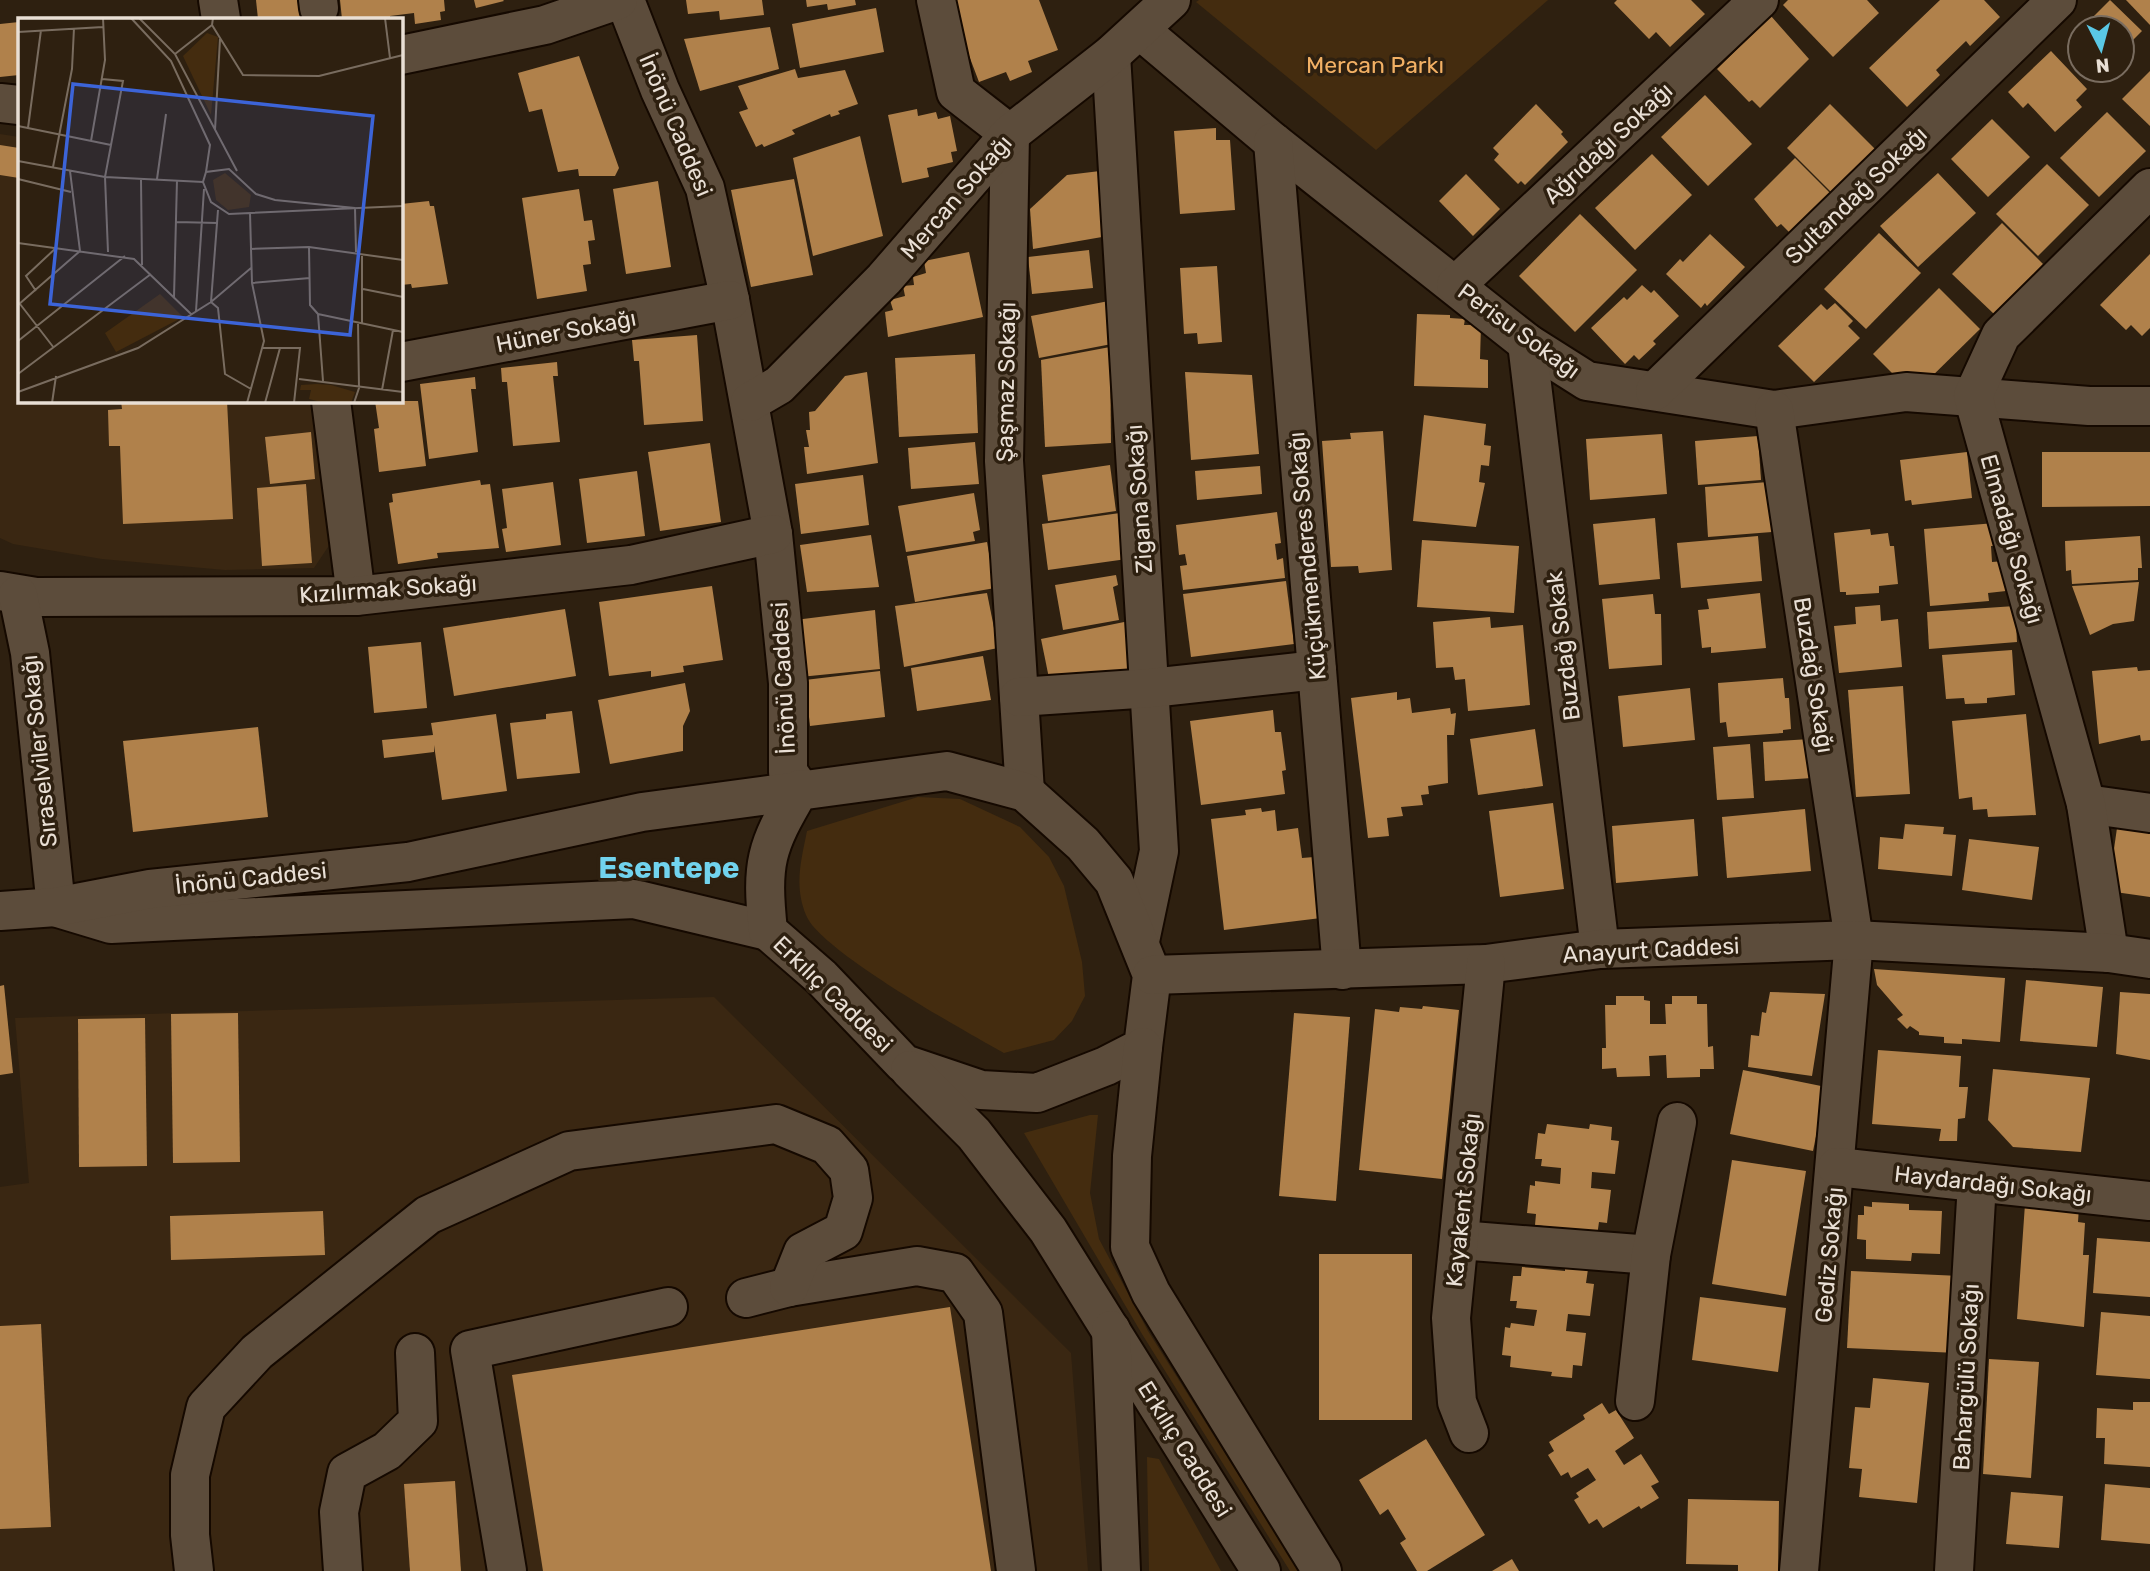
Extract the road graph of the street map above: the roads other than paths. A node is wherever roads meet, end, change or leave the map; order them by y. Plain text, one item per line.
1 (218, 0) edge
2 (618, 0) edge
3 (625, 0) edge
4 (936, 0) edge
5 (1171, 0) edge
6 (1759, 0) edge
7 (2057, 0) edge
8 (221, 18) edge
9 (1140, 30) junction
10 (402, 55) edge
11 (1111, 55) junction
12 (0, 103) edge
13 (18, 105) edge
14 (1010, 134) junction
15 (1273, 142) junction
16 (2150, 188) edge
17 (1456, 285) junction
18 (730, 300) junction
19 (1527, 343) junction
20 (402, 362) edge
21 (1655, 391) junction
22 (1973, 396) junction
23 (331, 402) edge
24 (750, 402) junction
25 (2147, 402) edge
26 (1774, 410) junction
27 (773, 534) junction
28 (9, 593) edge
29 (356, 596) junction
30 (1317, 670) junction
31 (1151, 688) junction
32 (1019, 697) junction
33 (800, 789) junction
34 (1025, 792) junction
35 (2086, 804) junction
36 (2150, 813) edge
37 (56, 907) junction
38 (0, 911) edge
39 (768, 931) junction
40 (1854, 940) junction
41 (1600, 949) junction
42 (2109, 953) junction
43 (1146, 958) junction
44 (2150, 959) edge
45 (1486, 964) junction
46 (1342, 970) junction
47 (1143, 1047) junction
48 (904, 1064) junction
49 (1677, 1122) dead end
50 (1837, 1167) junction
51 (1977, 1183) junction
52 (2150, 1201) edge
53 (1459, 1240) junction
54 (1651, 1255) junction
55 (789, 1287) junction
56 (746, 1298) dead end
57 (668, 1307) dead end
58 (1110, 1328) junction
59 (415, 1353) dead end
60 (1634, 1401) dead end
61 (1469, 1433) dead end
62 (194, 1571) edge
63 (343, 1571) edge
64 (507, 1571) edge
65 (1016, 1571) edge
66 (1121, 1571) edge
67 (1261, 1571) edge
68 (1322, 1571) edge
69 (1799, 1571) edge
70 (1954, 1571) edge

1 - 8 street
2 - 10 street
3 - 18 street, İnönü Caddesi
4 - 14 street
5 - 9 street, Mercan Sokağı
6 - 17 street, Ağrıdağı Sokağı
7 - 21 street, Sultandağ Sokağı
9 - 11 street, Mercan Sokağı
9 - 15 street, Perisu Sokağı
11 - 14 street, Mercan Sokağı
11 - 31 street, Zigana Sokağı
12 - 13 street
14 - 24 street, Mercan Sokağı
14 - 32 street, Şaşmaz Sokağı
15 - 17 street, Perisu Sokağı
15 - 30 street, Küçükmenderes Sokağı
16 - 22 street
17 - 19 street, Perisu Sokağı
18 - 20 street, Hüner Sokağı
18 - 24 street, İnönü Caddesi
19 - 21 street, Perisu Sokağı
19 - 41 street, Buzdağ Sokak
21 - 26 street, Perisu Sokağı
22 - 25 street, Perisu Sokağı
22 - 26 street, Perisu Sokağı
22 - 35 street, Elmadağı Sokağı
23 - 29 street
24 - 27 street, İnönü Caddesi
26 - 40 street, Buzdağ Sokağı
27 - 29 street, Kızılırmak Sokağı
27 - 33 street, İnönü Caddesi
28 - 29 street, Kızılırmak Sokağı
28 - 37 street, Sıraselviler Sokağı
30 - 31 street
30 - 46 street, Küçükmenderes Sokağı
31 - 32 street
31 - 43 street, Zigana Sokağı
32 - 34 street, Şaşmaz Sokağı
33 - 34 street
33 - 37 street, İnönü Caddesi
33 - 39 street, Erkılıç Caddesi
34 - 43 street
35 - 36 street
35 - 42 street, Elmadağı Sokağı
37 - 38 street, İnönü Caddesi
37 - 39 street, İnönü Caddesi
39 - 48 street, Erkılıç Caddesi
40 - 41 street, Anayurt Caddesi
40 - 42 street, Anayurt Caddesi
40 - 50 street, Gediz Sokağı
41 - 45 street, Anayurt Caddesi
42 - 44 street, Anayurt Caddesi
43 - 46 street, Anayurt Caddesi
43 - 47 street
45 - 46 street, Anayurt Caddesi
45 - 53 street, Kayakent Sokağı
47 - 48 street, Erkılıç Caddesi
47 - 68 street
48 - 58 street, Erkılıç Caddesi
49 - 54 street
50 - 51 street, Haydardağı Sokağı
50 - 69 street, Gediz Sokağı
51 - 52 street, Haydardağı Sokağı
51 - 70 street, Bahargülü Sokağı
53 - 54 street
53 - 61 street, Kayakent Sokağı
54 - 60 street
55 - 56 street
55 - 62 street
55 - 65 street
57 - 64 street
58 - 66 street
58 - 67 street, Erkılıç Caddesi
59 - 63 street

